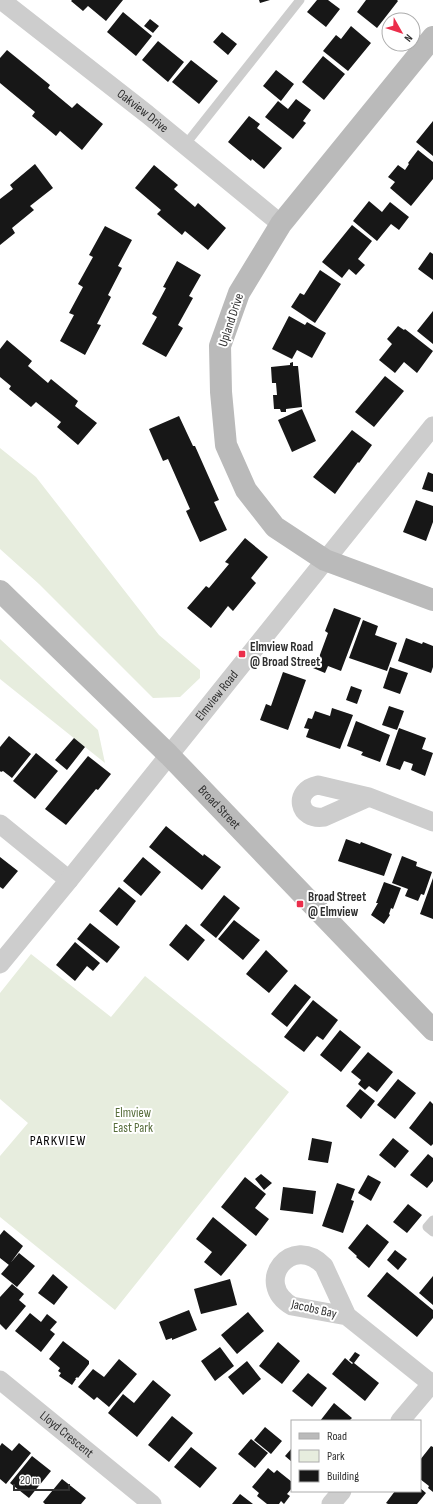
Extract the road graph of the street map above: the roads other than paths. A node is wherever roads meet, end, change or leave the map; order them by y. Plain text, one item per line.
1 (1, 0) edge
2 (300, 0) edge
3 (433, 37) edge
4 (185, 145) junction
5 (281, 224) junction
6 (433, 426) edge
7 (325, 560) junction
8 (0, 591) edge
9 (433, 600) edge
10 (169, 755) junction
11 (370, 797) dead end
12 (433, 822) edge
13 (0, 824) edge
14 (69, 880) junction
15 (0, 964) edge
16 (433, 1030) edge
17 (433, 1220) edge
18 (433, 1232) edge
19 (347, 1316) dead end
20 (0, 1380) edge
21 (432, 1383) edge
22 (401, 1420) edge
23 (341, 1492) edge
24 (152, 1504) edge
25 (331, 1504) edge

1 - 4 street, Oakview Drive
2 - 4 lane
3 - 5 street, Upland Drive
4 - 5 street, Oakview Drive
5 - 7 street, Upland Drive
6 - 7 street, Elmview Road
7 - 9 street, Upland Drive
7 - 10 street, Elmview Road
8 - 10 street, Broad Street
10 - 14 street, Elmview Road
10 - 16 street, Broad Street
11 - 12 street
13 - 14 street
14 - 15 street, Elmview Road
17 - 18 lane
19 - 21 street, Jacobs Bay
20 - 24 street, Lloyd Crescent
21 - 22 street
23 - 25 street

